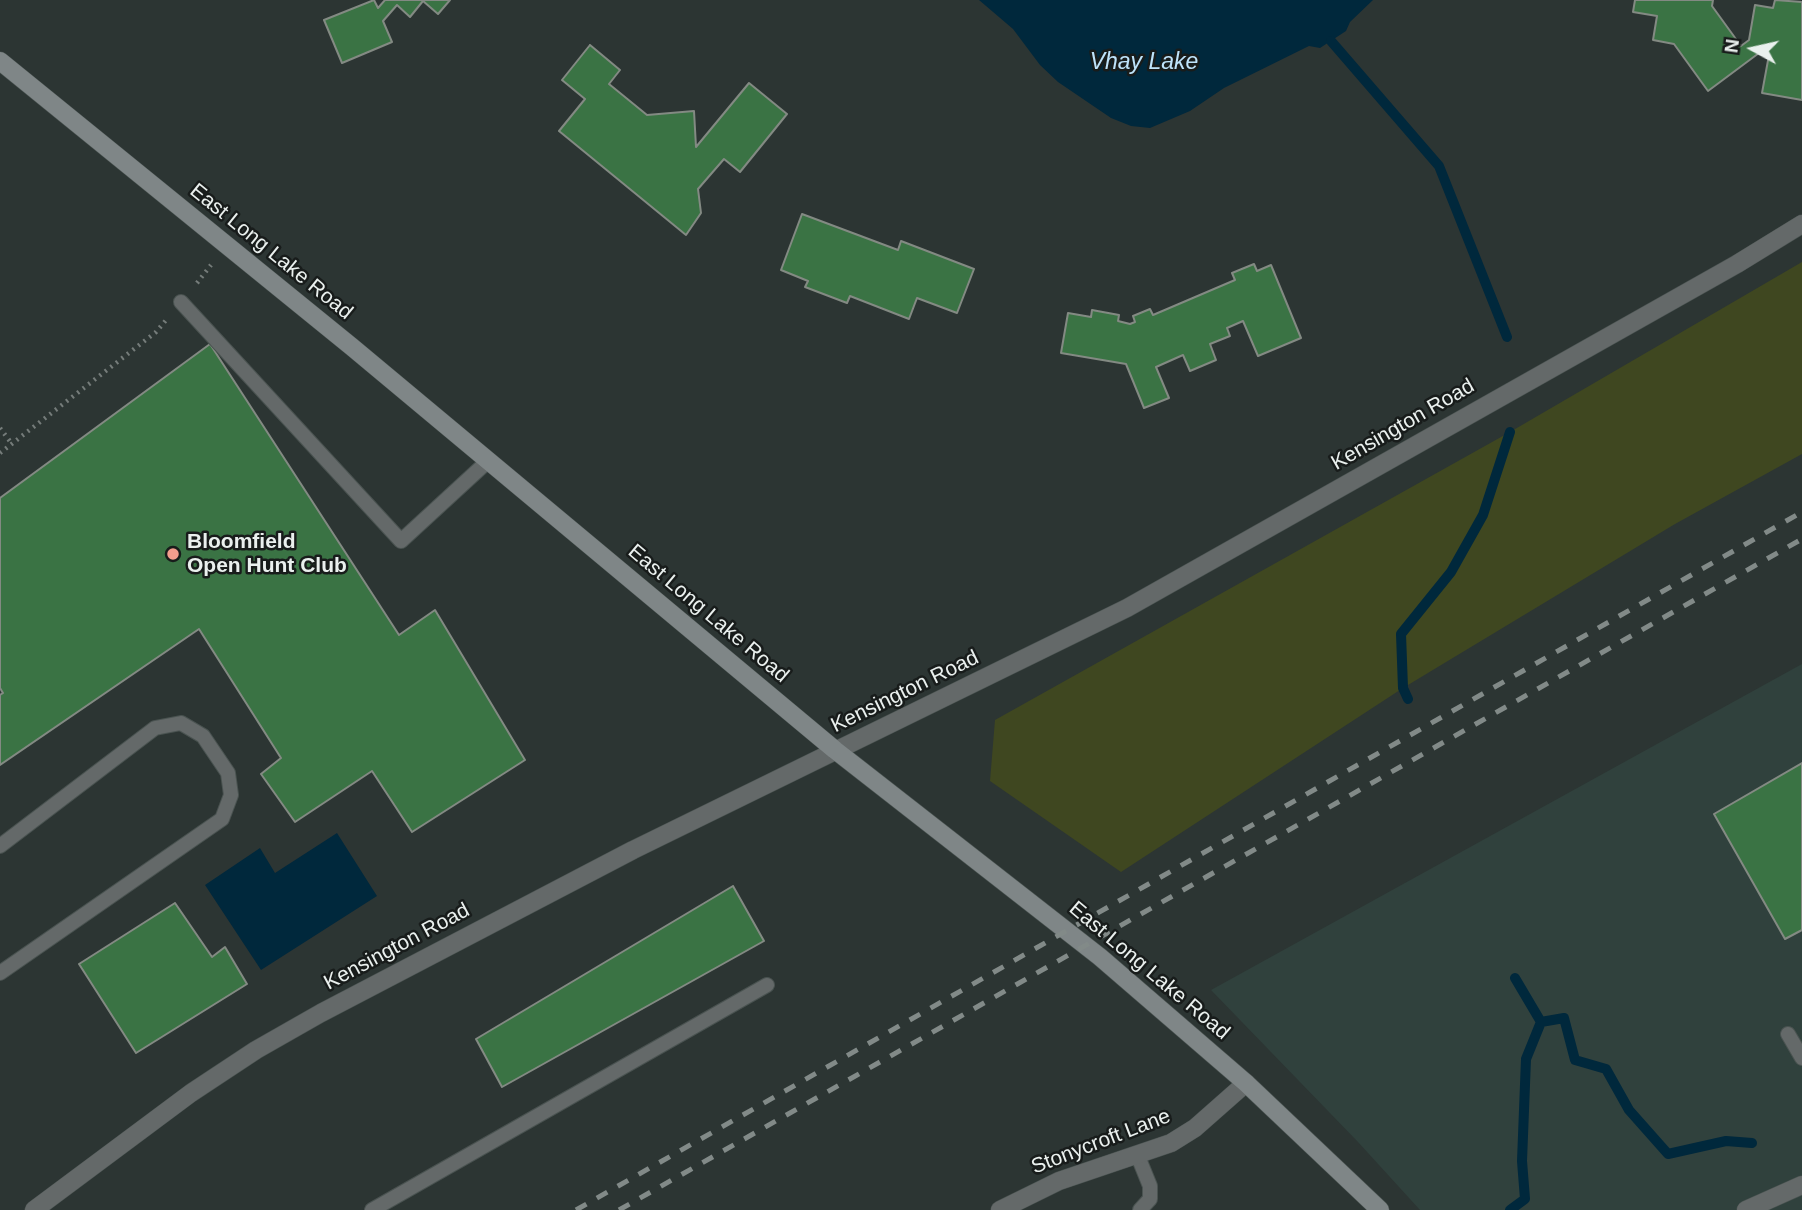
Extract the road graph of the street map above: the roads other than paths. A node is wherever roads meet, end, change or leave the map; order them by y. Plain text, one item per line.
1 (0, 61) edge
2 (1802, 224) edge
3 (181, 302) road end
4 (488, 461) junction
5 (835, 750) junction
6 (0, 846) edge
7 (2, 968) edge
8 (767, 985) dead end
9 (1788, 1034) dead end
10 (1802, 1058) edge
11 (1246, 1083) junction
12 (1138, 1154) junction
13 (1802, 1185) edge
14 (34, 1210) edge
15 (372, 1210) edge
16 (1000, 1210) edge
17 (1140, 1210) edge
18 (1380, 1210) edge
19 (1746, 1210) edge

1 - 4 main road, East Long Lake Road
2 - 5 street, Kensington Road
3 - 4 lane
4 - 5 main road, East Long Lake Road
5 - 11 main road, East Long Lake Road
5 - 14 street, Kensington Road
6 - 7 lane
8 - 15 lane
9 - 10 lane
11 - 12 street, Stonycroft Lane
11 - 18 main road, East Long Lake Road
12 - 16 street, Stonycroft Lane
12 - 17 lane
13 - 19 street

